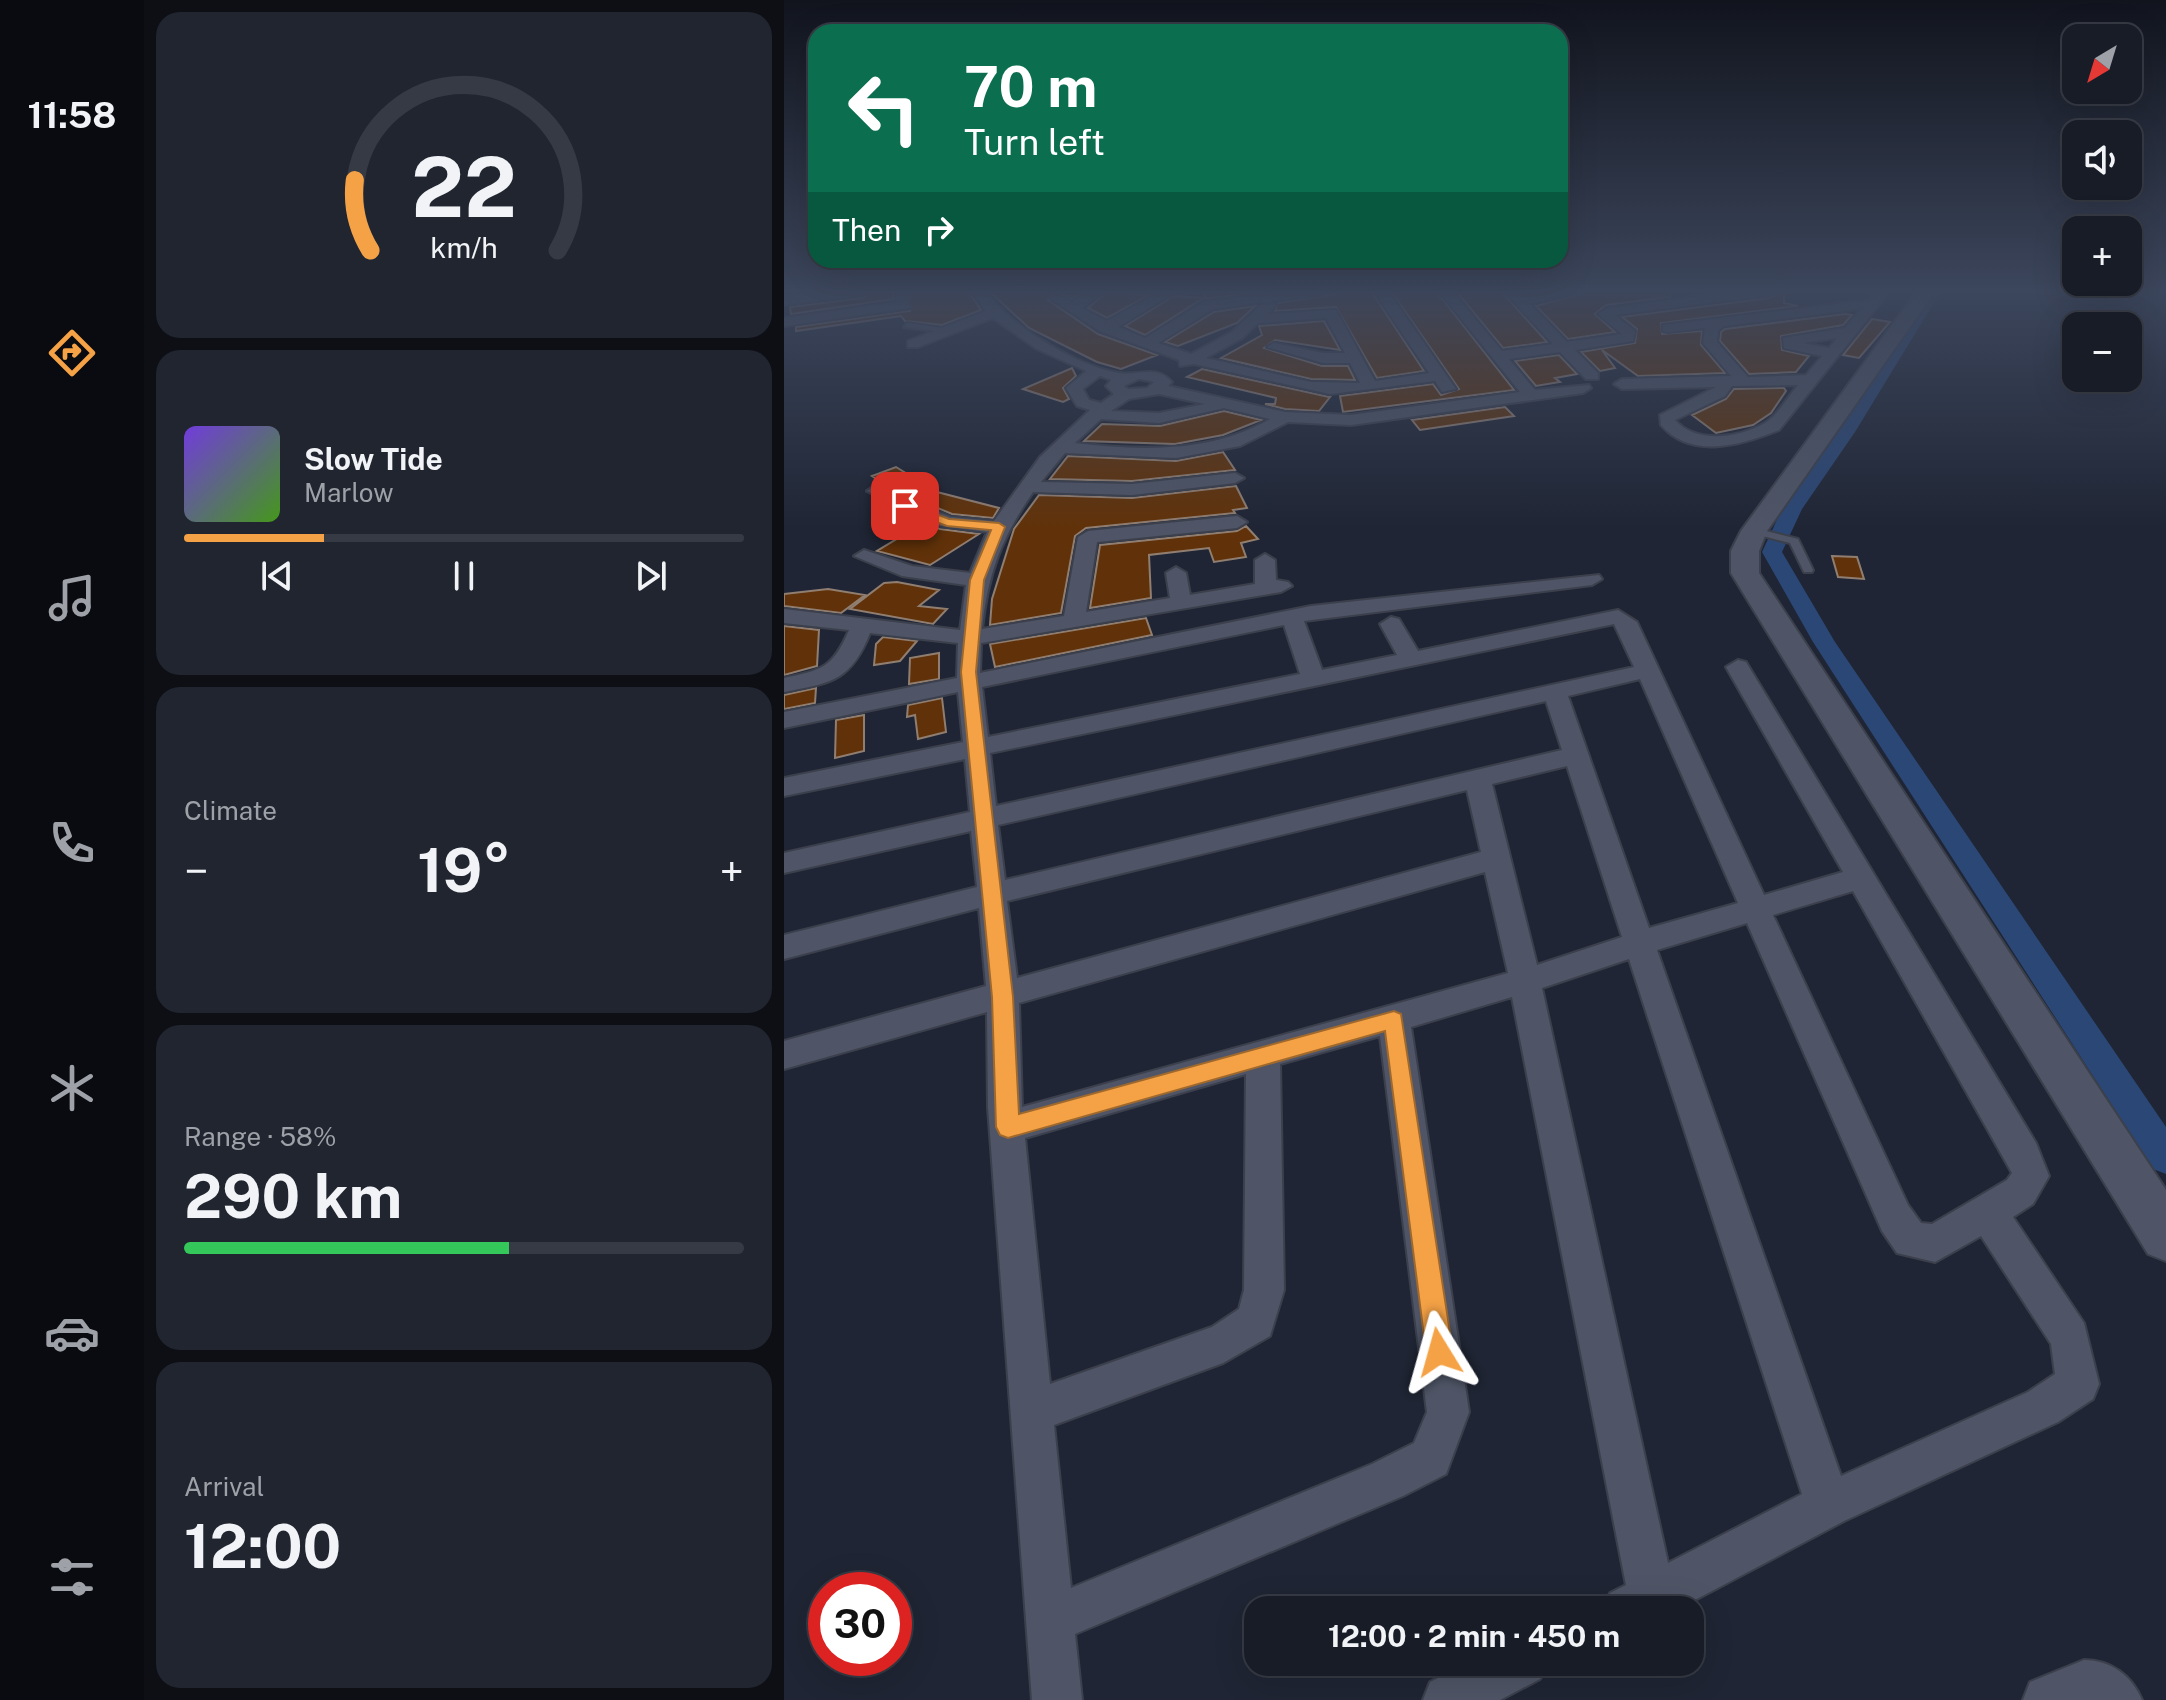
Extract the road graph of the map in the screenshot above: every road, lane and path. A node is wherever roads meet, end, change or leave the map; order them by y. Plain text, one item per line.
1 (1098, 370) joint
2 (1177, 370) edge
3 (1236, 370) edge
4 (1361, 370) edge
5 (1434, 370) edge
6 (1509, 370) edge
7 (1579, 370) edge
8 (1660, 370) edge
9 (1729, 370) edge
10 (1817, 370) edge
11 (1875, 370) edge
12 (1438, 376) junction
13 (1736, 380) junction
14 (1809, 380) junction
15 (1670, 381) junction
16 (1588, 382) junction
17 (1158, 383) junction
18 (1369, 385) junction
19 (1123, 386) junction
20 (1531, 395) junction
21 (1218, 405) junction
22 (1461, 406) junction
23 (1100, 411) junction
24 (1285, 417) junction
25 (1059, 447) junction
26 (1235, 478) dead end
27 (1027, 486) junction
28 (876, 491) dead end
29 (1237, 522) dead end
30 (999, 527) junction
31 (1770, 533) junction
32 (864, 556) dead end
33 (1265, 560) dead end
34 (1808, 570) dead end
35 (1176, 573) dead end
36 (1592, 579) dead end
37 (977, 580) junction
38 (1181, 602) junction
39 (784, 616) edge
40 (1292, 617) junction
41 (1074, 621) junction
42 (1391, 624) dead end
43 (862, 626) junction
44 (970, 638) junction
45 (1412, 661) junction
46 (1738, 667) dead end
47 (1646, 671) junction
48 (1314, 681) junction
49 (970, 682) junction
50 (784, 685) edge
51 (1554, 689) junction
52 (784, 720) edge
53 (976, 746) junction
54 (1577, 755) junction
55 (1478, 781) junction
56 (784, 787) edge
57 (984, 816) junction
58 (1494, 859) junction
59 (784, 863) edge
60 (1860, 878) junction
61 (992, 894) junction
62 (1754, 910) junction
63 (1640, 943) junction
64 (784, 947) edge
65 (1525, 981) junction
66 (1003, 997) junction
67 (1394, 1020) junction
68 (784, 1055) edge
69 (1263, 1056) junction
70 (1008, 1127) junction
71 (1988, 1213) junction
72 (2166, 1236) edge
73 (1032, 1412) junction
74 (1828, 1505) junction
75 (1639, 1596) edge
76 (1655, 1596) edge
77 (1050, 1621) junction
78 (1495, 1676) edge
79 (1057, 1700) edge
80 (1448, 1700) edge
81 (2048, 1700) edge
82 (2117, 1700) edge

1 - 19 street
1 - 23 street
2 - 17 street
3 - 18 street
4 - 18 street
5 - 12 street
6 - 20 street
7 - 16 street
8 - 15 street
9 - 13 street
10 - 14 street
11 - 31 street
12 - 18 street
12 - 22 street
13 - 14 street
13 - 14 street
13 - 15 street
15 - 16 street
16 - 20 street
17 - 19 street
17 - 21 street
19 - 23 street
20 - 22 street
21 - 23 street
21 - 24 street
22 - 24 street
23 - 25 street
24 - 25 street
25 - 27 street
26 - 27 street
27 - 30 street
28 - 30 street
29 - 41 street
30 - 37 street
31 - 34 lane
31 - 72 street
32 - 37 street
33 - 38 street
35 - 38 street
36 - 40 street
37 - 44 street
38 - 41 street
39 - 43 street
40 - 48 street
40 - 49 street
41 - 44 street
42 - 45 street
43 - 44 street
43 - 50 street
44 - 49 street
45 - 47 street
45 - 48 street
46 - 60 street
47 - 51 street
47 - 62 street
48 - 53 street
49 - 52 street
49 - 53 street
51 - 54 street
51 - 57 street
53 - 56 street
53 - 57 street
54 - 55 street
54 - 63 street
55 - 58 street
55 - 61 street
57 - 59 street
57 - 61 street
58 - 65 street
58 - 66 street
60 - 62 street
60 - 71 street
61 - 64 street
61 - 66 street
62 - 63 street
62 - 71 street
63 - 65 street
63 - 74 street
65 - 67 street
65 - 75 street
66 - 68 street
66 - 70 street
67 - 69 street
67 - 77 street
69 - 70 street
69 - 73 street
70 - 73 street
71 - 74 street
73 - 77 street
74 - 76 street
77 - 79 street
78 - 80 street
81 - 82 street

